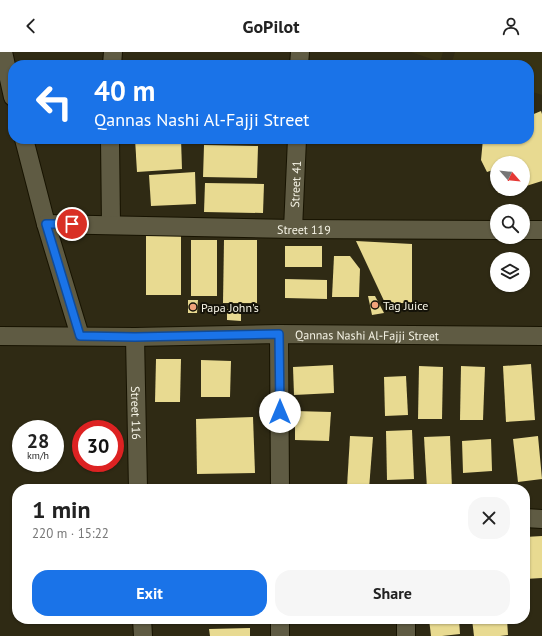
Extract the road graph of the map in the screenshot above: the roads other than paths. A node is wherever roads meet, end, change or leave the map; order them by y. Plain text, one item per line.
1 (3, 52) edge
2 (8, 82) edge
3 (25, 144) edge
4 (110, 144) edge
5 (297, 144) edge
6 (46, 224) junction
7 (112, 226) junction
8 (293, 229) junction
9 (490, 230) edge
10 (530, 230) edge
11 (542, 230) edge
12 (279, 334) junction
13 (0, 336) edge
14 (80, 336) junction
15 (542, 336) edge
16 (135, 337) junction
17 (138, 484) edge
18 (280, 484) edge
19 (530, 518) edge
20 (542, 519) edge
21 (142, 624) edge
22 (280, 624) edge
23 (406, 624) edge
24 (143, 636) edge
25 (280, 636) edge
26 (406, 636) edge

1 - 2 street
3 - 6 street
4 - 7 street
5 - 8 street, Street 41
6 - 7 street, Street 119
6 - 14 street
7 - 8 street, Street 119
8 - 9 street, Street 119
10 - 11 street
12 - 15 street, Qannas Nashi Al-Fajji Street
12 - 16 street, Qannas Nashi Al-Fajji Street
12 - 18 street
13 - 14 street, Qannas Nashi Al-Fajji Street
14 - 16 street, Qannas Nashi Al-Fajji Street
16 - 17 street, Street 116
19 - 20 street
21 - 24 street
22 - 25 street
23 - 26 street

